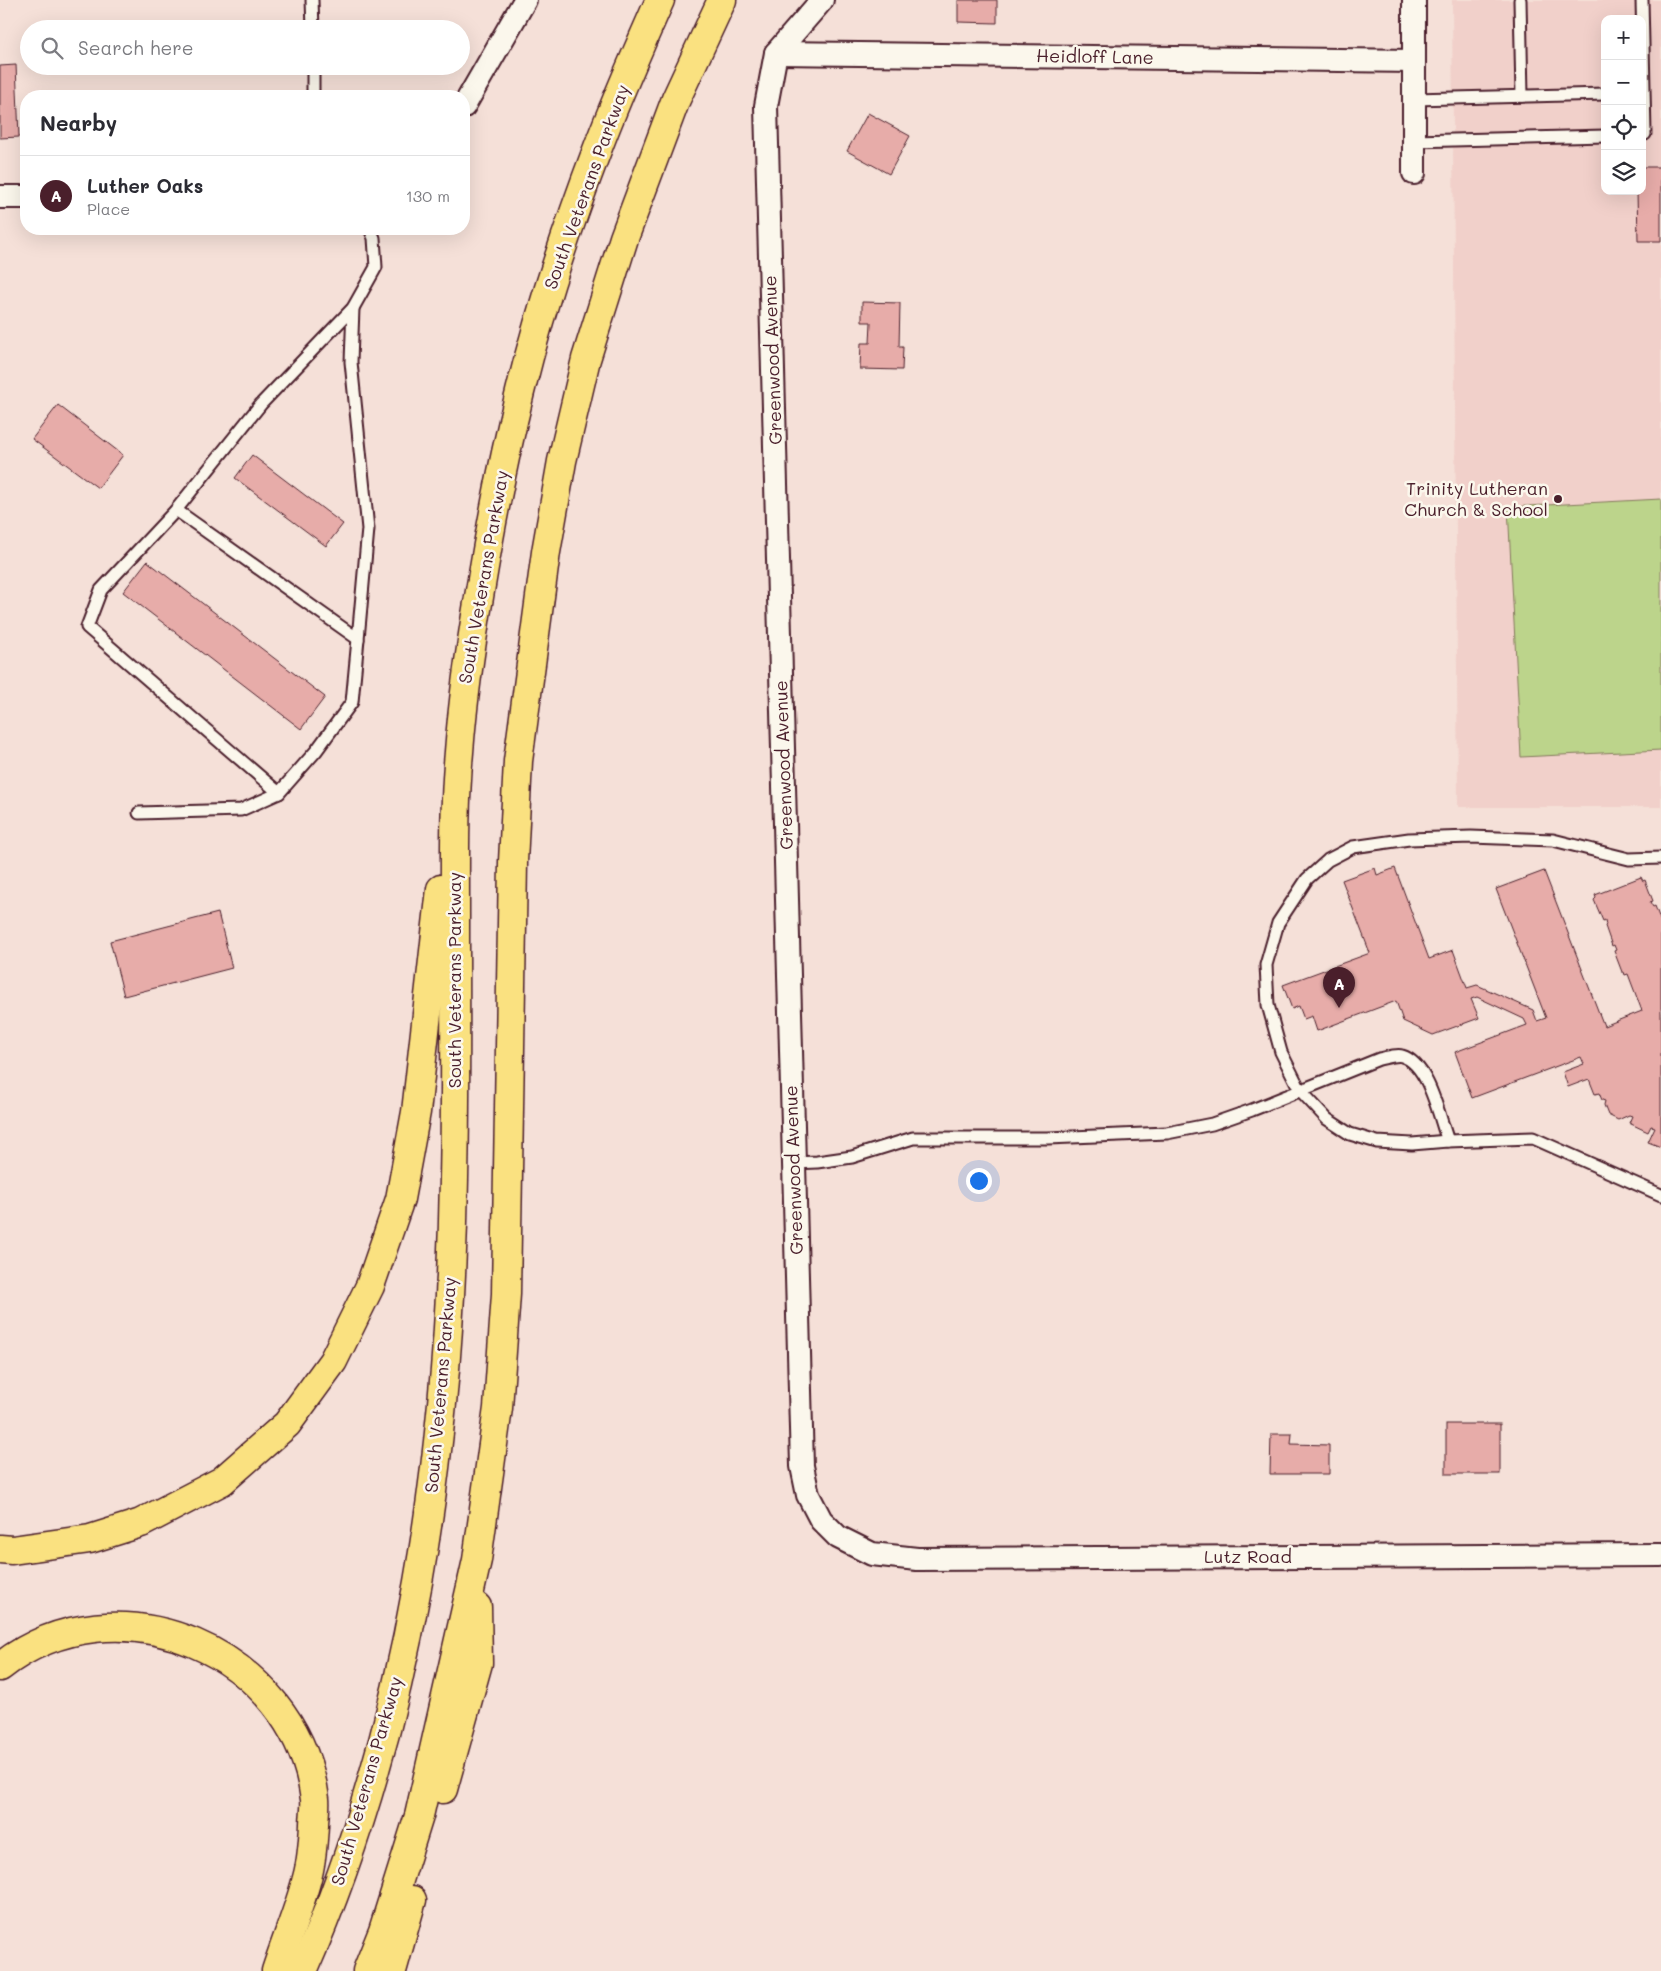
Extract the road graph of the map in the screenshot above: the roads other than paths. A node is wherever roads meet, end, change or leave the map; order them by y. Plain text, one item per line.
1 (312, 0) edge
2 (525, 0) edge
3 (660, 0) edge
4 (722, 0) edge
5 (822, 0) edge
6 (1414, 0) edge
7 (1520, 0) edge
8 (1642, 0) edge
9 (313, 20) edge
10 (776, 53) junction
11 (1643, 60) edge
12 (1414, 61) junction
13 (313, 75) edge
14 (313, 90) edge
15 (1601, 94) edge
16 (470, 96) edge
17 (1522, 96) junction
18 (1414, 99) junction
19 (1601, 136) edge
20 (1414, 141) junction
21 (1414, 174) dead end
22 (0, 197) edge
23 (20, 197) edge
24 (373, 235) edge
25 (353, 308) junction
26 (176, 510) junction
27 (358, 638) junction
28 (458, 756) junction
29 (279, 793) junction
30 (139, 814) dead end
31 (1661, 858) edge
32 (1300, 1090) junction
33 (1448, 1141) junction
34 (794, 1163) junction
35 (1661, 1195) edge
36 (838, 1537) joint
37 (0, 1549) edge
38 (1661, 1555) edge
39 (477, 1560) junction
40 (0, 1667) edge
41 (276, 1971) edge
42 (303, 1971) edge
43 (367, 1971) edge
44 (392, 1971) edge

1 - 9 lane
2 - 16 street
3 - 28 highway, South Veterans Parkway
4 - 39 highway
5 - 10 street
6 - 12 street
7 - 17 lane
8 - 11 lane
10 - 12 street, Heidloff Lane
10 - 34 street, Greenwood Avenue
12 - 18 street
13 - 14 lane
15 - 17 lane
17 - 18 lane
18 - 20 street
19 - 20 lane
20 - 21 street
22 - 23 street
24 - 25 lane
25 - 26 lane
25 - 27 lane
26 - 27 lane
26 - 29 lane
27 - 29 lane
28 - 37 highway
28 - 42 highway, South Veterans Parkway
29 - 30 lane
31 - 32 lane
32 - 33 lane
32 - 33 lane
32 - 34 lane
33 - 35 lane
34 - 36 street, Greenwood Avenue
36 - 38 street, Lutz Road
39 - 43 highway
39 - 44 highway
40 - 41 highway

